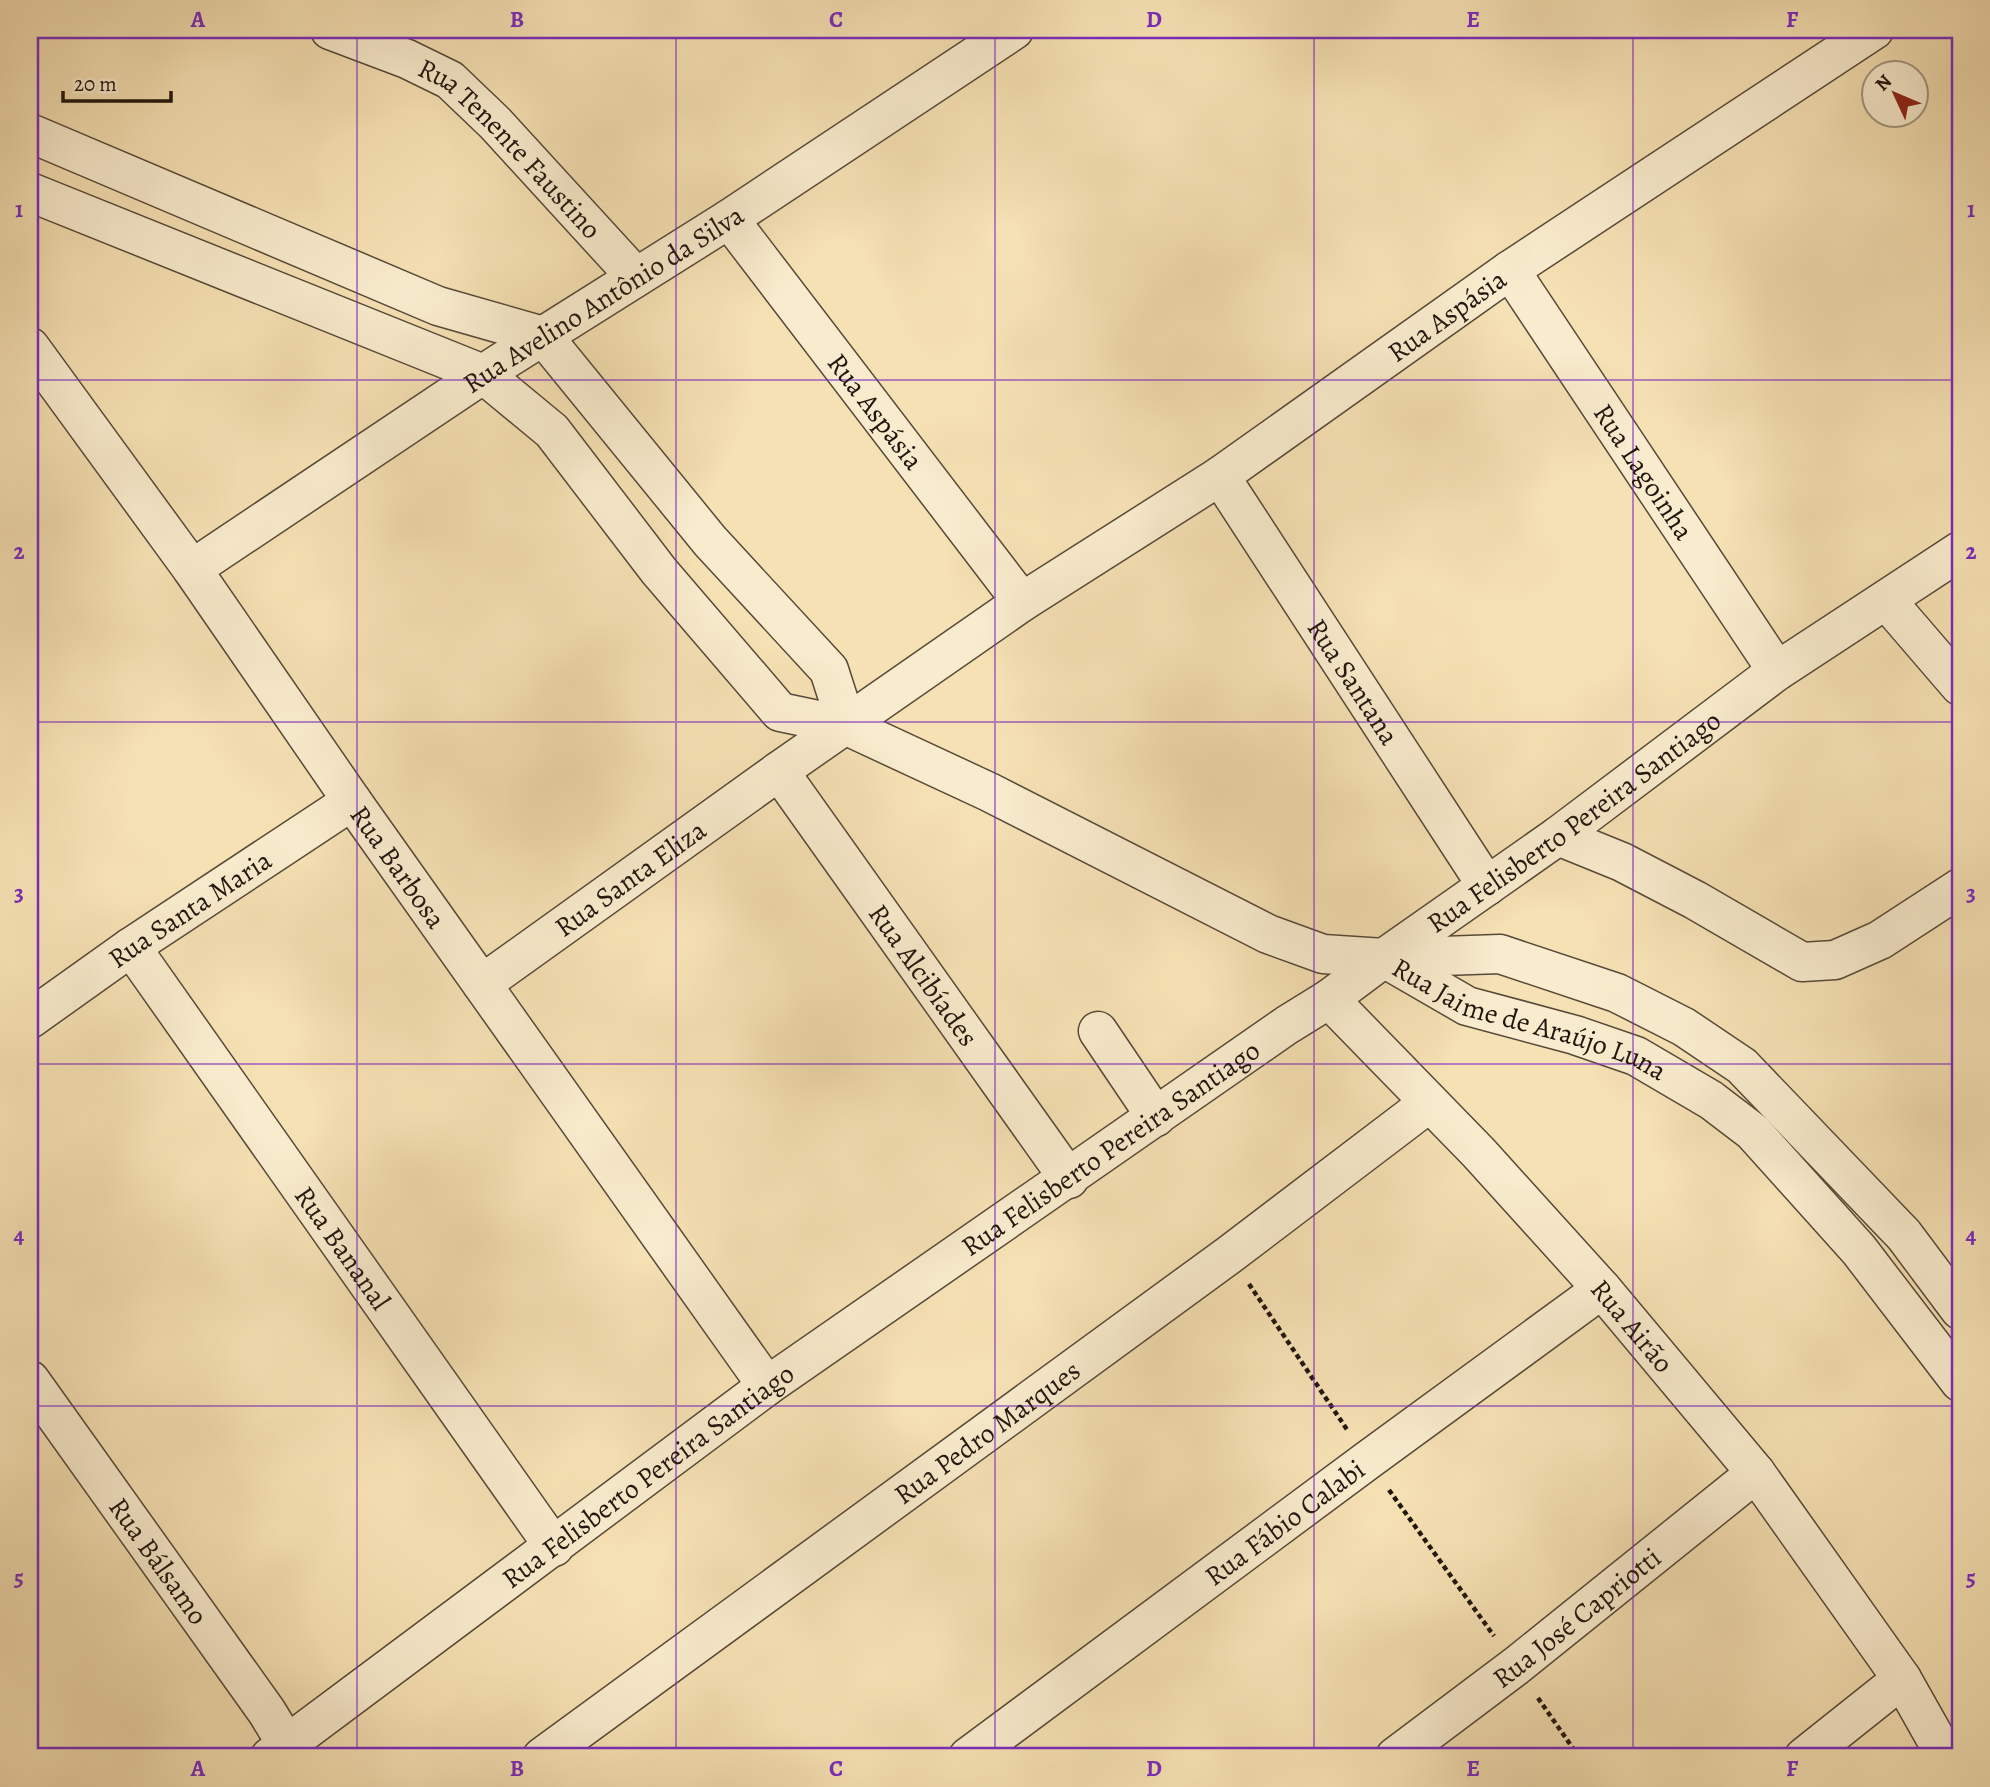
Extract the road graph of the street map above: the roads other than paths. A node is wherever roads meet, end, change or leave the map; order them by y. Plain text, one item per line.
1 (1014, 30) edge
2 (1874, 30) edge
3 (337, 31) edge
4 (30, 133) edge
5 (30, 192) edge
6 (729, 219) junction
7 (1510, 270) junction
8 (635, 276) junction
9 (543, 336) junction
10 (30, 347) edge
11 (483, 374) junction
12 (1220, 476) junction
13 (1960, 551) edge
14 (192, 569) junction
15 (1886, 600) junction
16 (1022, 602) junction
17 (1777, 671) junction
18 (1960, 686) edge
19 (846, 726) junction
20 (779, 771) junction
21 (352, 801) junction
22 (1558, 836) junction
23 (1487, 886) junction
24 (1960, 888) edge
25 (131, 947) junction
26 (1384, 958) junction
27 (482, 984) junction
28 (1329, 999) junction
29 (30, 1019) edge
30 (1098, 1031) dead end
31 (1429, 1103) junction
32 (1156, 1117) junction
33 (1069, 1179) junction
34 (1602, 1289) junction
35 (1960, 1310) edge
36 (30, 1380) edge
37 (1960, 1382) edge
38 (767, 1386) junction
39 (1756, 1473) junction
40 (554, 1547) junction
41 (1902, 1679) junction
42 (279, 1751) edge
43 (542, 1757) edge
44 (968, 1757) edge
45 (1395, 1757) edge
46 (1804, 1757) edge
47 (1946, 1757) edge

1 - 6 street, Rua Avelino Antônio da Silva
2 - 7 street, Rua Aspásia
3 - 8 street, Rua Tenente Faustino
4 - 9 street
5 - 11 street
6 - 8 street, Rua Avelino Antônio da Silva
6 - 16 street, Rua Aspásia
7 - 12 street, Rua Aspásia
7 - 17 street, Rua Lagoinha
8 - 9 street, Rua Avelino Antônio da Silva
9 - 11 street, Rua Avelino Antônio da Silva
9 - 19 street
10 - 14 street, Rua Barbosa
11 - 14 street, Rua Avelino Antônio da Silva
11 - 19 street
12 - 16 street, Rua Aspásia
12 - 23 street, Rua Santana
13 - 15 street, Rua Felisberto Pereira Santiago
14 - 21 street, Rua Barbosa
15 - 17 street, Rua Felisberto Pereira Santiago
15 - 18 street
16 - 19 street, Rua Aspásia
17 - 22 street, Rua Felisberto Pereira Santiago
19 - 20 street, Rua Santa Eliza
19 - 26 street
20 - 27 street, Rua Santa Eliza
20 - 33 street, Rua Alcibíades
21 - 25 street, Rua Santa Maria
21 - 27 street, Rua Barbosa
22 - 23 street, Rua Felisberto Pereira Santiago
22 - 24 street
23 - 26 street, Rua Felisberto Pereira Santiago
25 - 29 street, Rua Santa Maria
25 - 40 street, Rua Bananal
26 - 28 street, Rua Felisberto Pereira Santiago
26 - 35 street, Rua Jaime de Araújo Luna
26 - 37 street, Rua Jaime de Araújo Luna
27 - 38 street, Rua Barbosa
28 - 31 street, Rua Airão
28 - 32 street, Rua Felisberto Pereira Santiago
30 - 32 street
31 - 34 street, Rua Airão
31 - 43 street, Rua Pedro Marques
32 - 33 street, Rua Felisberto Pereira Santiago
33 - 38 street, Rua Felisberto Pereira Santiago
34 - 39 street, Rua Airão
34 - 44 street, Rua Fábio Calabi
36 - 42 street, Rua Bálsamo
38 - 40 street, Rua Felisberto Pereira Santiago
39 - 41 street, Rua Airão
39 - 45 street, Rua José Capriotti
40 - 42 street, Rua Felisberto Pereira Santiago
41 - 46 street
41 - 47 street, Rua Airão

